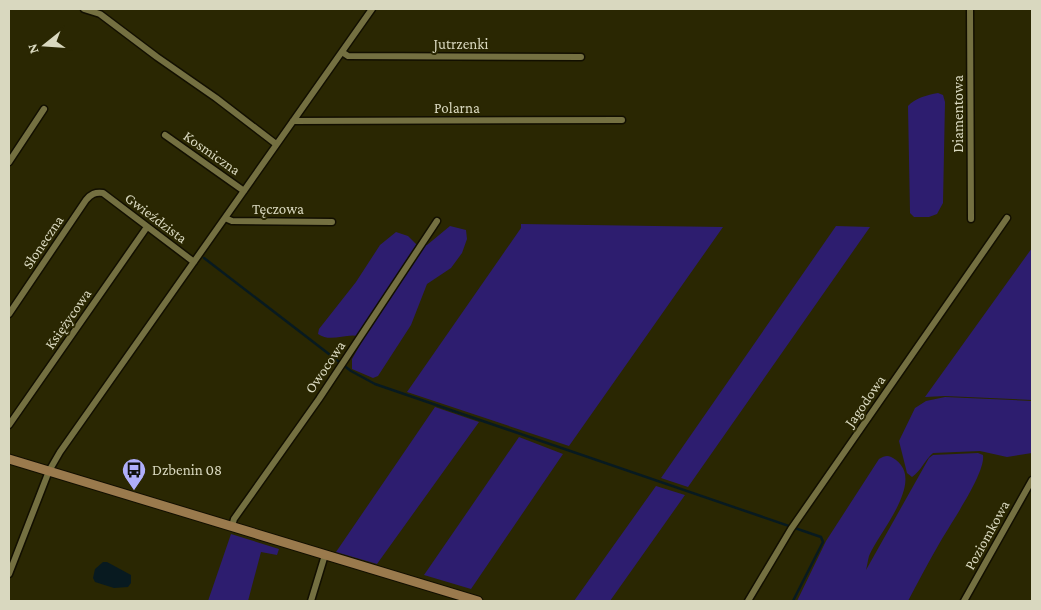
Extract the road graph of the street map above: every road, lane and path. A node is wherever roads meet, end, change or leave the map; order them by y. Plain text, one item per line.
1 (84, 9) edge
2 (372, 9) edge
3 (970, 9) edge
4 (102, 11) edge
5 (342, 52) junction
6 (581, 57) dead end
7 (44, 109) dead end
8 (622, 120) dead end
9 (293, 121) junction
10 (165, 135) dead end
11 (276, 144) junction
12 (9, 162) edge
13 (244, 191) junction
14 (103, 193) joint
15 (225, 218) junction
16 (1007, 218) dead end
17 (971, 219) dead end
18 (437, 220) dead end
19 (332, 222) dead end
20 (147, 227) junction
21 (194, 262) junction
22 (9, 314) edge
23 (9, 425) edge
24 (9, 458) edge
25 (49, 471) junction
26 (1032, 480) edge
27 (232, 526) junction
28 (326, 555) junction
29 (9, 574) edge
30 (311, 601) edge
31 (478, 601) edge
32 (748, 601) edge
33 (964, 601) edge

1 - 4 street
2 - 5 street
3 - 17 street, Diamentowa
4 - 11 street
5 - 6 street, Jutrzenki
5 - 9 street
7 - 12 street
8 - 9 street, Polarna
9 - 11 street
10 - 13 street, Kosmiczna
11 - 13 street
13 - 15 street
14 - 20 street, Gwieździsta
14 - 22 street, Słoneczna
15 - 19 street, Tęczowa
15 - 21 street
16 - 32 street, Jagodowa
18 - 27 street, Owocowa
20 - 21 street, Gwieździsta
20 - 23 street, Księżycowa
21 - 25 street
24 - 25 street
25 - 27 street
25 - 29 street
26 - 33 street, Poziomkowa
27 - 28 street
28 - 30 street
28 - 31 street

